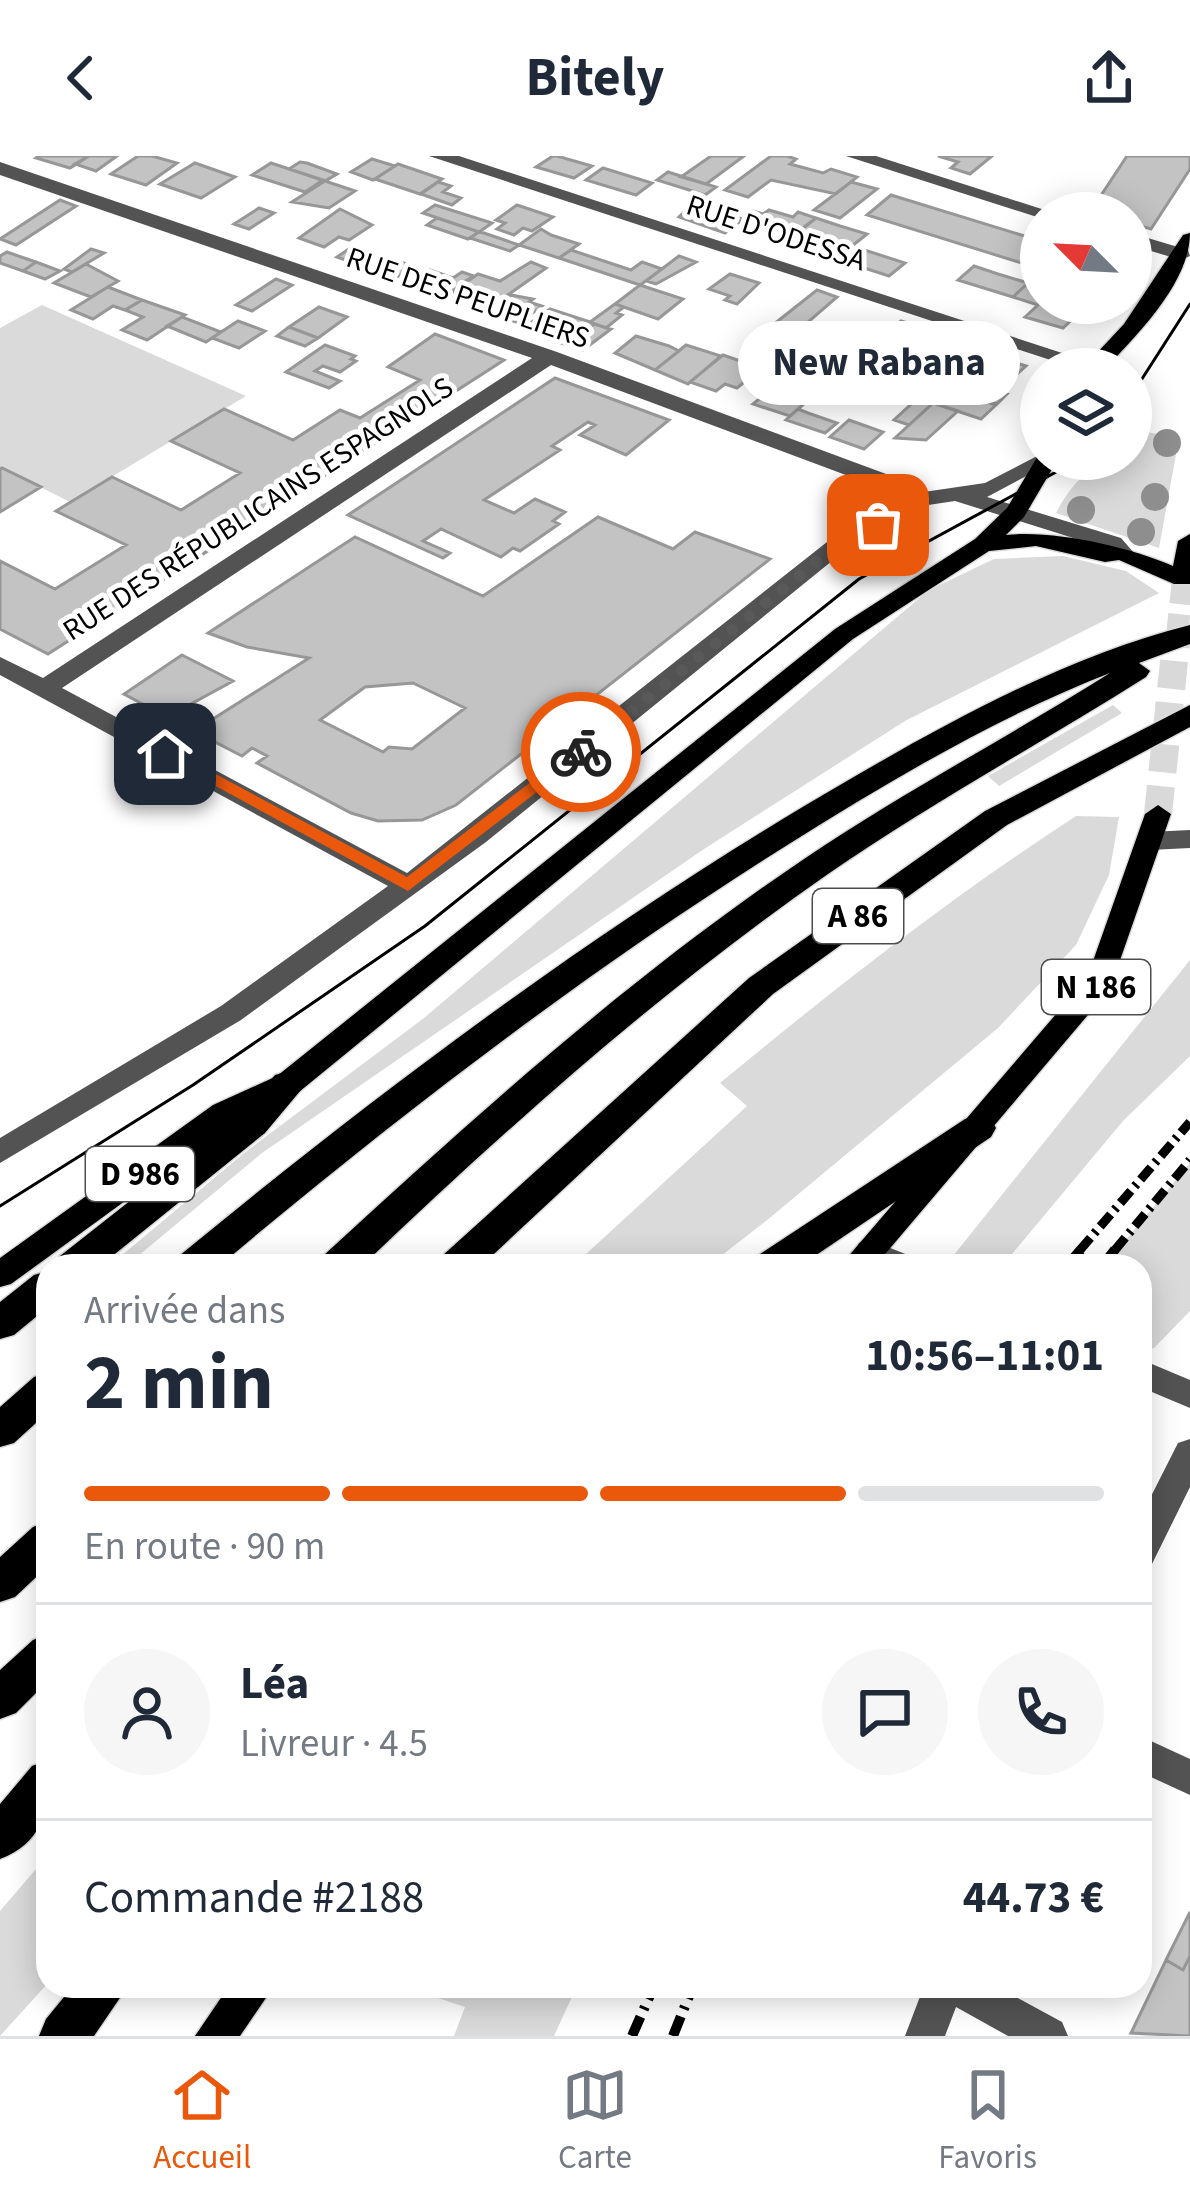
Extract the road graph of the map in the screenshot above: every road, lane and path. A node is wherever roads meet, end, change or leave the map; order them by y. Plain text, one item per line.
1 (439, 156) edge
2 (856, 156) edge
3 (5, 174) edge
4 (1020, 206) edge
5 (1152, 242) edge
6 (1185, 247) edge
7 (1032, 348) edge
8 (1113, 348) edge
9 (549, 357) junction
10 (1020, 473) edge
11 (1035, 480) edge
12 (958, 495) junction
13 (901, 502) junction
14 (1016, 512) junction
15 (1190, 541) edge
16 (983, 544) junction
17 (1122, 553) junction
18 (1190, 635) edge
19 (0, 665) edge
20 (44, 688) junction
21 (1190, 715) edge
22 (1154, 828) joint
23 (1190, 839) edge
24 (408, 885) junction
25 (287, 1084) junction
26 (978, 1128) junction
27 (0, 1152) edge
28 (561, 1166) junction
29 (89, 1254) edge
30 (208, 1254) edge
31 (350, 1254) edge
32 (469, 1254) edge
33 (488, 1254) edge
34 (789, 1254) edge
35 (867, 1254) edge
36 (0, 1276) edge
37 (36, 1296) edge
38 (0, 1324) edge
39 (1152, 1378) edge
40 (1190, 1395) edge
41 (36, 1399) edge
42 (0, 1431) edge
43 (1190, 1453) edge
44 (1152, 1528) edge
45 (36, 1550) edge
46 (0, 1584) edge
47 (36, 1664) edge
48 (0, 1699) edge
49 (1152, 1759) edge
50 (1190, 1778) edge
51 (36, 1795) edge
52 (0, 1838) edge
53 (94, 1998) edge
54 (245, 1998) edge
55 (940, 1998) edge
56 (978, 1998) edge
57 (63, 2036) edge
58 (215, 2036) edge
59 (926, 2036) edge
60 (1048, 2036) edge

1 - 7 street, RUE D'ODESSA
2 - 4 street
3 - 9 street, RUE DES PEUPLIERS
5 - 6 street
6 - 8 main road
9 - 13 street, RUE DES PEUPLIERS
9 - 20 street, RUE DES RÉPUBLICAINS ESPAGNOLS
10 - 12 street
11 - 14 main road
12 - 13 street
12 - 14 street
13 - 24 street
14 - 16 main road
14 - 17 street
15 - 17 main road
16 - 17 main road
16 - 25 main road
18 - 30 highway
18 - 31 highway, A 86
19 - 20 street, RUE DES RÉPUBLICAINS ESPAGNOLS
20 - 24 street
21 - 28 highway, A 86
22 - 23 street
22 - 26 main road, N 186
24 - 27 street
25 - 29 highway
25 - 36 main road, D 986
26 - 34 highway
26 - 35 main road
28 - 32 highway, A 86
28 - 33 highway
37 - 38 highway
39 - 40 street
41 - 42 highway
43 - 44 street
45 - 46 highway
47 - 48 highway
49 - 50 street
51 - 52 highway
53 - 57 highway
54 - 58 main road
55 - 59 street
56 - 60 street

